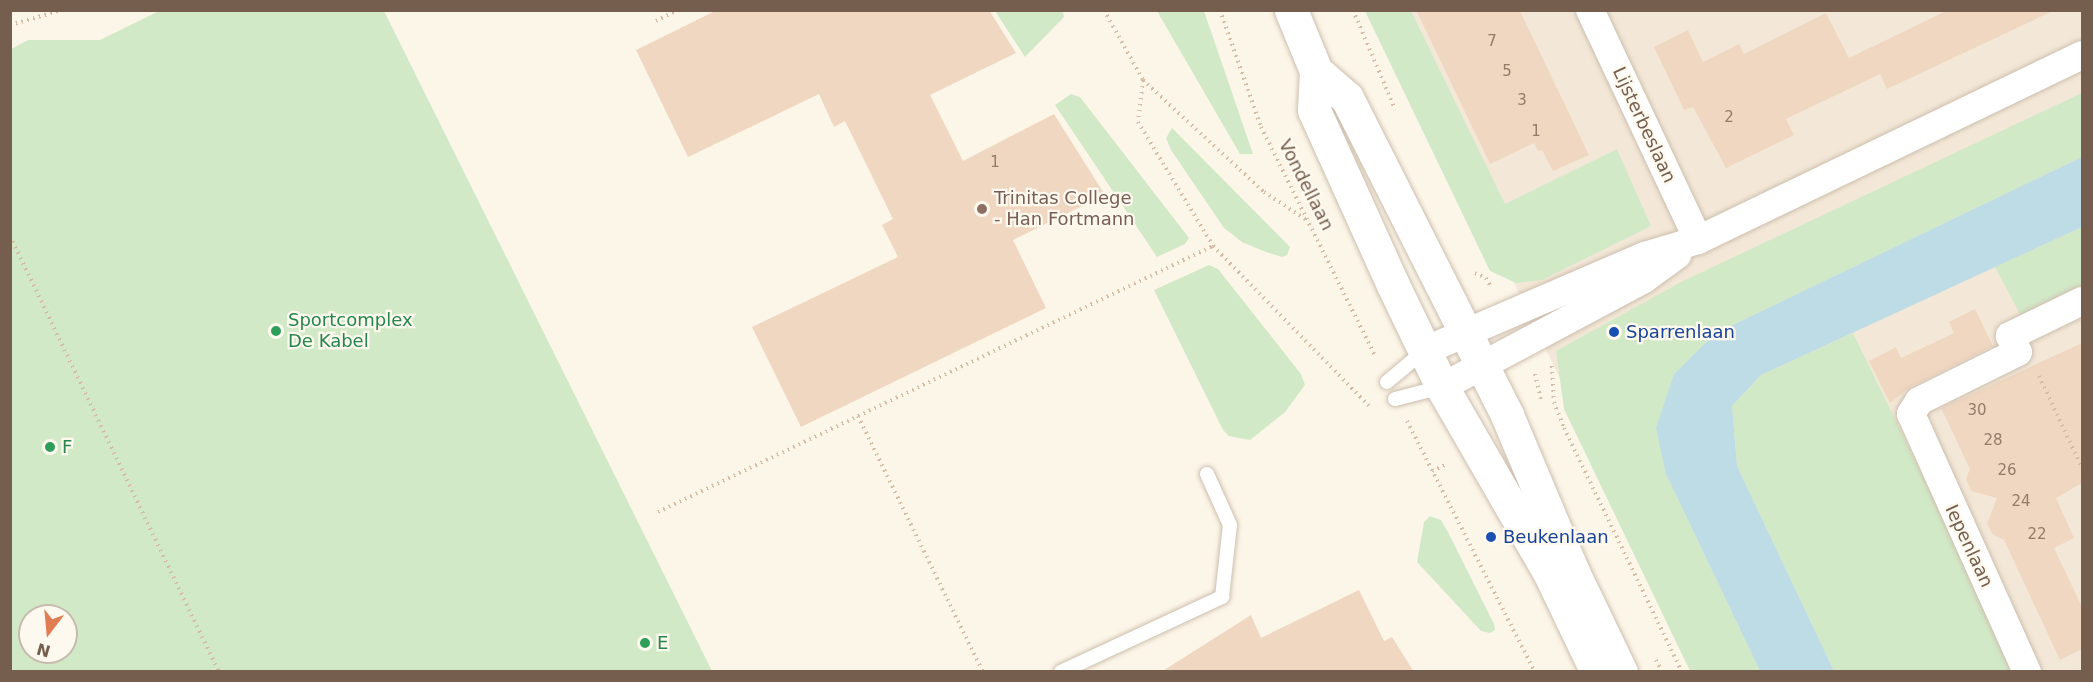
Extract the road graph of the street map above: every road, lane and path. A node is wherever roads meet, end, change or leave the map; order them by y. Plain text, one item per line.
1 (62, 10) edge
2 (678, 10) edge
3 (1104, 10) edge
4 (1220, 10) edge
5 (1291, 10) edge
6 (1590, 10) edge
7 (656, 21) dead end
8 (10, 25) edge
9 (2082, 55) edge
10 (1316, 71) junction
11 (1143, 80) junction
12 (1310, 221) junction
13 (10, 236) edge
14 (1698, 240) junction
15 (1213, 246) junction
16 (2082, 301) edge
17 (1464, 332) junction
18 (1424, 351) junction
19 (2018, 352) junction
20 (1552, 363) dead end
21 (1380, 367) dead end
22 (1482, 368) junction
23 (1387, 382) dead end
24 (1442, 387) junction
25 (1395, 399) dead end
26 (1372, 408) dead end
27 (858, 416) junction
28 (1405, 417) dead end
29 (2082, 468) edge
30 (1207, 474) dead end
31 (658, 512) dead end
32 (219, 672) edge
33 (983, 672) edge
34 (1061, 672) edge
35 (1535, 672) edge
36 (1597, 672) edge
37 (1621, 672) edge
38 (1682, 672) edge
39 (2027, 672) edge

1 - 8 path
2 - 7 path
3 - 11 path
4 - 12 path, Vondellaan
5 - 10 street
6 - 14 street, Lijsterbeslaan
9 - 14 street
10 - 17 street
10 - 18 street
11 - 12 path
11 - 15 path
12 - 21 path, Vondellaan
13 - 32 path
14 - 17 street
14 - 22 street
15 - 26 path
15 - 27 path
16 - 19 street
17 - 18 street
17 - 22 street
18 - 23 lane
18 - 24 street
19 - 29 path
19 - 39 street, Iepenlaan
20 - 38 path
22 - 24 street
22 - 37 street
24 - 25 lane
24 - 36 street
27 - 31 path
27 - 33 path
28 - 35 path
30 - 34 lane

